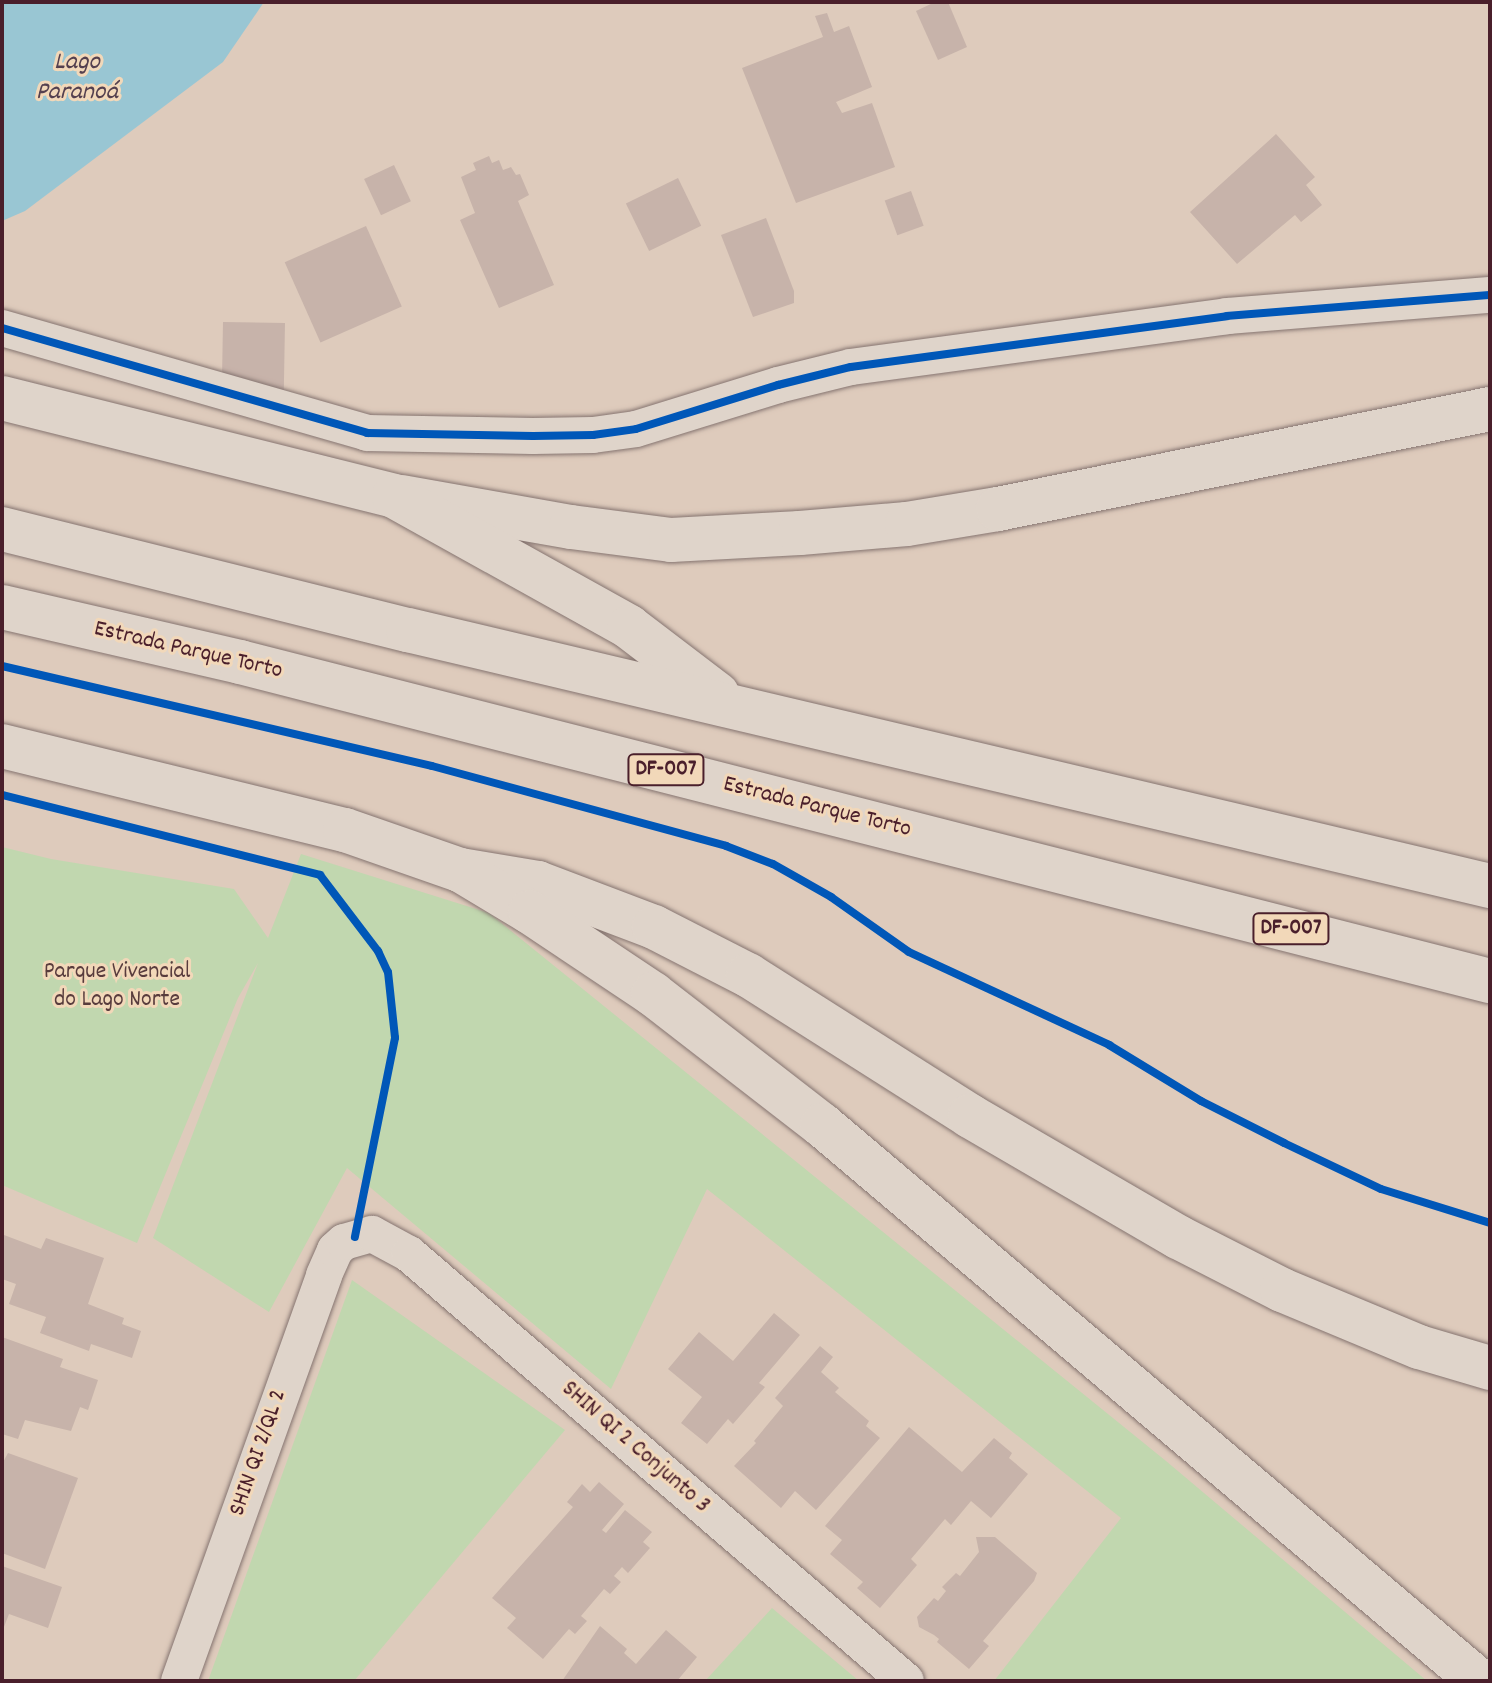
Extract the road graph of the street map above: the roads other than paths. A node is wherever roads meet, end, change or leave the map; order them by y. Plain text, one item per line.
1 (1490, 295) edge
2 (2, 328) edge
3 (2, 398) edge
4 (1482, 415) edge
5 (394, 496) junction
6 (2, 529) edge
7 (2, 607) edge
8 (728, 703) junction
9 (2, 746) edge
10 (460, 870) junction
11 (1490, 886) edge
12 (1490, 981) edge
13 (355, 1237) joint
14 (1490, 1368) edge
15 (179, 1681) edge
16 (906, 1681) edge
17 (1479, 1681) edge

1 - 2 street
3 - 5 main road
4 - 5 main road
5 - 8 main road
6 - 8 main road
7 - 12 main road, Estrada Parque Torto / DF-007
8 - 11 main road
9 - 10 main road
10 - 14 main road
10 - 17 main road
13 - 15 street, SHIN QI 2/QL 2
13 - 16 street, SHIN QI 2 Conjunto 3

